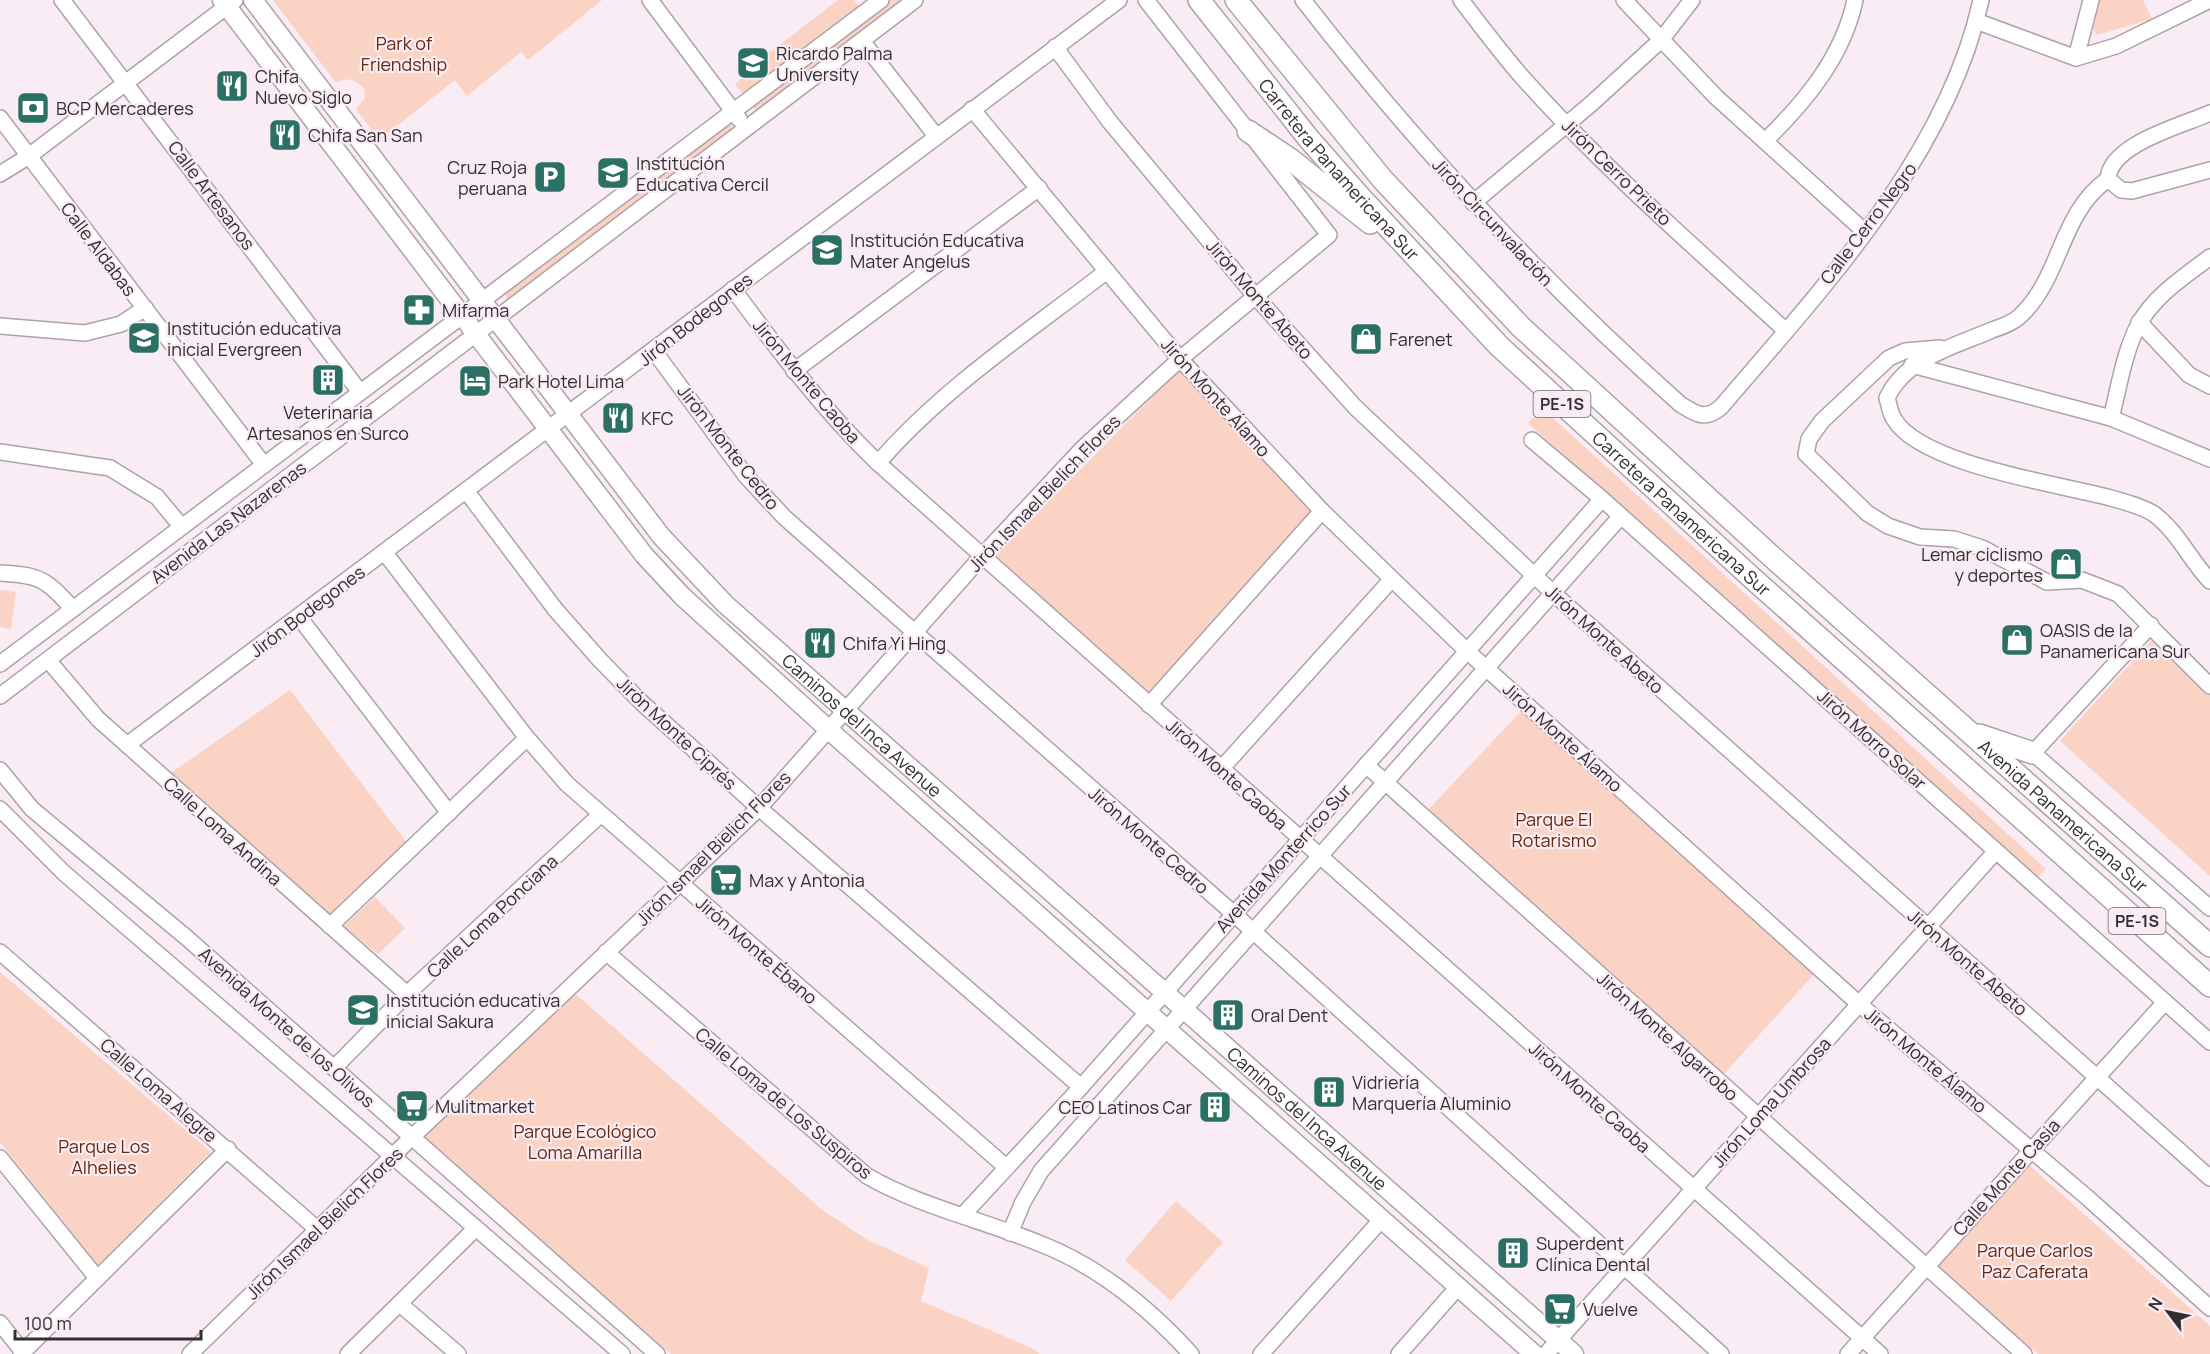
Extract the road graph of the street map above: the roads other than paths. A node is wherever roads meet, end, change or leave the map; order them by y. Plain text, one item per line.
1 (62, 0) edge
2 (253, 0) edge
3 (650, 0) edge
4 (881, 0) edge
5 (915, 0) edge
6 (1119, 0) edge
7 (1146, 0) edge
8 (1199, 0) edge
9 (1236, 0) edge
10 (1303, 0) edge
11 (1461, 0) edge
12 (1624, 0) edge
13 (1692, 0) edge
14 (1855, 0) edge
15 (1981, 0) edge
16 (2091, 0) edge
17 (2210, 0) edge
18 (228, 2) edge
19 (1976, 21) junction
20 (1661, 40) junction
21 (862, 41) junction
22 (1055, 47) junction
23 (2076, 58) junction
24 (127, 82) junction
25 (972, 109) junction
26 (733, 111) junction
27 (2210, 113) edge
28 (0, 118) edge
29 (1568, 125) junction
30 (746, 129) junction
31 (1248, 131) junction
32 (936, 136) junction
33 (1765, 141) junction
34 (29, 156) junction
35 (2210, 170) edge
36 (0, 174) edge
37 (2108, 179) junction
38 (1039, 188) junction
39 (1473, 203) junction
40 (1864, 231) junction
41 (2210, 257) edge
42 (1416, 260) junction
43 (1107, 271) junction
44 (733, 289) junction
45 (1256, 297) junction
46 (481, 301) junction
47 (145, 308) junction
48 (462, 316) junction
49 (495, 319) junction
50 (2139, 322) junction
51 (0, 326) edge
52 (1786, 331) junction
53 (476, 334) junction
54 (1953, 346) junction
55 (654, 351) junction
56 (1179, 359) junction
57 (1912, 365) junction
58 (794, 371) junction
59 (2210, 386) edge
60 (360, 392) junction
61 (570, 415) junction
62 (1707, 416) joint
63 (2111, 418) junction
64 (549, 431) junction
65 (1532, 440) dead end
66 (0, 452) edge
67 (2210, 459) edge
68 (878, 462) junction
69 (264, 465) junction
70 (467, 492) junction
71 (1602, 499) junction
72 (1322, 511) junction
73 (1621, 516) junction
74 (181, 526) junction
75 (385, 553) junction
76 (983, 555) junction
77 (0, 573) edge
78 (1534, 576) junction
79 (1392, 579) junction
80 (2210, 581) edge
81 (1553, 593) junction
82 (73, 609) junction
83 (299, 617) junction
84 (2151, 625) junction
85 (913, 634) junction
86 (1467, 651) junction
87 (48, 660) junction
88 (0, 664) edge
89 (1486, 668) junction
90 (2210, 686) edge
91 (0, 696) edge
92 (1149, 705) junction
93 (845, 711) junction
94 (829, 729) junction
95 (1970, 732) junction
96 (527, 738) junction
97 (128, 745) junction
98 (2032, 753) junction
99 (1366, 765) junction
100 (1966, 768) joint
101 (1221, 769) junction
102 (0, 770) edge
103 (1385, 782) junction
104 (759, 808) junction
105 (449, 813) junction
106 (600, 815) junction
107 (2, 816) edge
108 (1300, 839) junction
109 (1996, 850) junction
110 (1319, 856) junction
111 (681, 884) junction
112 (2210, 908) edge
113 (1233, 914) junction
114 (330, 926) junction
115 (1928, 927) junction
116 (1253, 932) junction
117 (2210, 946) edge
118 (0, 952) edge
119 (606, 952) junction
120 (2210, 986) edge
121 (1164, 992) junction
122 (407, 994) junction
123 (2165, 1002) junction
124 (1859, 1004) junction
125 (1184, 1010) junction
126 (1147, 1011) junction
127 (1167, 1029) junction
128 (2210, 1042) edge
129 (334, 1068) junction
130 (2098, 1076) junction
131 (1081, 1087) junction
132 (1758, 1117) junction
133 (411, 1138) junction
134 (228, 1149) junction
135 (2031, 1150) junction
136 (393, 1156) junction
137 (0, 1158) edge
138 (1006, 1167) junction
139 (2210, 1178) edge
140 (1694, 1189) junction
141 (963, 1215) junction
142 (1382, 1219) junction
143 (476, 1228) junction
144 (317, 1229) junction
145 (1010, 1233) junction
146 (1625, 1266) junction
147 (1926, 1267) junction
148 (97, 1278) junction
149 (1458, 1287) junction
150 (400, 1304) junction
151 (2210, 1308) edge
152 (0, 1323) edge
153 (1862, 1338) junction
154 (1552, 1347) edge
155 (22, 1353) edge
156 (190, 1354) edge
157 (348, 1354) edge
158 (458, 1354) edge
159 (622, 1354) edge
160 (657, 1354) edge
161 (1191, 1354) edge
162 (1261, 1354) edge
163 (1399, 1354) edge
164 (1534, 1354) edge
165 (1574, 1354) edge
166 (1721, 1354) edge
167 (1848, 1354) edge
168 (1880, 1354) edge
169 (2024, 1354) edge

1 - 24 street, Calle Artesanos
2 - 46 main road, Caminos del Inca Avenue
3 - 26 street
4 - 26 street, Avenida Las Nazarenas
5 - 21 street, Avenida Las Nazarenas
6 - 22 street, Jirón Bodegones
7 - 31 street
8 - 42 highway, Carretera Panamericana Sur / PE-1S
9 - 95 highway, Carretera Panamericana Sur / PE-1S
10 - 39 street, Jirón Circunvalación
11 - 29 street, Jirón Cerro Prieto
12 - 20 street
13 - 20 street
14 - 33 street
15 - 19 street, Calle Cerro Negro
16 - 23 street
17 - 23 street
18 - 24 street
18 - 48 main road, Caminos del Inca Avenue
19 - 23 street
19 - 40 street, Calle Cerro Negro
20 - 29 street
20 - 33 street
21 - 30 street, Avenida Las Nazarenas
21 - 32 street
22 - 25 street, Jirón Bodegones
22 - 45 street, Jirón Monte Abeto
24 - 34 street
24 - 60 street, Calle Artesanos
25 - 32 street, Jirón Bodegones
25 - 38 street, Jirón Monte Álamo
26 - 30 street
26 - 46 street, Avenida Las Nazarenas
27 - 37 street
28 - 34 street, Calle Aldabas
29 - 39 street
29 - 52 street, Jirón Cerro Prieto
30 - 49 street, Avenida Las Nazarenas
31 - 42 highway
31 - 45 street, Jirón Ismael Bielich Flores
32 - 44 street, Jirón Bodegones
33 - 40 street
34 - 36 street
34 - 47 street, Calle Aldabas
35 - 37 street
37 - 54 street
38 - 43 street, Jirón Monte Álamo
38 - 58 street
39 - 62 street, Jirón Circunvalación
40 - 52 street, Calle Cerro Negro
41 - 50 street
42 - 100 highway, Carretera Panamericana Sur / PE-1S
43 - 56 street, Jirón Monte Álamo
43 - 68 street
44 - 55 street, Jirón Bodegones
44 - 58 street, Jirón Monte Caoba
45 - 56 street, Jirón Ismael Bielich Flores
45 - 78 street, Jirón Monte Abeto
46 - 48 street, Avenida Las Nazarenas
46 - 49 main road, Caminos del Inca Avenue
47 - 51 street
47 - 69 street, Calle Aldabas
48 - 53 main road, Caminos del Inca Avenue
48 - 60 street, Avenida Las Nazarenas
49 - 53 street, Avenida Las Nazarenas
49 - 61 main road, Caminos del Inca Avenue
50 - 59 street
50 - 63 street
52 - 62 street, Calle Cerro Negro
53 - 64 main road, Caminos del Inca Avenue
53 - 87 street, Avenida Las Nazarenas
54 - 57 street
54 - 84 street
55 - 61 street, Jirón Bodegones
55 - 85 street, Jirón Monte Cedro
56 - 72 street, Jirón Monte Álamo
56 - 76 street, Jirón Ismael Bielich Flores
57 - 63 street
57 - 80 street
58 - 68 street, Jirón Monte Caoba
60 - 69 street, Avenida Las Nazarenas
61 - 64 street, Jirón Bodegones
61 - 93 main road, Caminos del Inca Avenue
63 - 67 street
64 - 70 street, Jirón Bodegones
64 - 94 main road, Caminos del Inca Avenue
65 - 71 street, Jirón Morro Solar
66 - 74 street
68 - 76 street, Jirón Monte Caoba
69 - 74 street, Avenida Las Nazarenas
70 - 75 street, Jirón Bodegones
70 - 104 street, Jirón Monte Ciprés
71 - 73 street, Jirón Morro Solar
71 - 78 street, Avenida Monterrico Sur
72 - 79 street, Jirón Monte Álamo
72 - 92 street
73 - 81 street, Avenida Monterrico Sur
73 - 109 street, Jirón Morro Solar
74 - 82 street, Avenida Las Nazarenas
75 - 83 street, Jirón Bodegones
75 - 96 street, Jirón Monte Ébano
76 - 85 street, Jirón Ismael Bielich Flores
76 - 92 street, Jirón Monte Caoba
77 - 82 street
78 - 81 street, Jirón Monte Abeto
78 - 86 street, Avenida Monterrico Sur
79 - 86 street, Jirón Monte Álamo
79 - 101 street
81 - 89 street, Avenida Monterrico Sur
81 - 115 street, Jirón Monte Abeto
82 - 88 street, Avenida Las Nazarenas
83 - 97 street, Jirón Bodegones
83 - 105 street
84 - 90 street
84 - 98 street
85 - 93 street, Jirón Ismael Bielich Flores
85 - 113 street, Jirón Monte Cedro
86 - 89 street, Jirón Monte Álamo
86 - 99 street, Avenida Monterrico Sur
87 - 91 street, Avenida Las Nazarenas
87 - 97 street, Calle Loma Andina
89 - 103 street, Avenida Monterrico Sur
89 - 124 street, Jirón Monte Álamo
92 - 101 street, Jirón Monte Caoba
93 - 94 street, Jirón Ismael Bielich Flores
93 - 121 main road, Caminos del Inca Avenue
94 - 104 street, Jirón Ismael Bielich Flores
94 - 126 main road, Caminos del Inca Avenue
95 - 98 highway
95 - 117 highway, Avenida Panamericana Sur / PE-1S
96 - 105 street
96 - 106 street, Jirón Monte Ébano
97 - 114 street, Calle Loma Andina
98 - 112 street, Avenida Panamericana Sur
99 - 103 street, Jirón Monte Algarrobo
99 - 108 street, Avenida Monterrico Sur
100 - 120 highway, Avenida Panamericana Sur / PE-1S
101 - 108 street, Jirón Monte Caoba
102 - 129 street, Avenida Monte de los Olivos
103 - 110 street, Avenida Monterrico Sur
103 - 132 street, Jirón Monte Algarrobo
104 - 111 street, Jirón Ismael Bielich Flores
104 - 131 street, Jirón Monte Ciprés
105 - 114 street
106 - 111 street, Jirón Monte Ébano
106 - 122 street, Calle Loma Ponciana
107 - 136 street, Avenida Monte de los Olivos
108 - 110 street, Jirón Monte Caoba
108 - 113 street, Avenida Monterrico Sur
109 - 115 street, Jirón Loma Umbrosa
109 - 123 street, Jirón Morro Solar
110 - 116 street, Avenida Monterrico Sur
110 - 140 street, Jirón Monte Caoba
111 - 119 street, Jirón Ismael Bielich Flores
111 - 138 street, Jirón Monte Ébano
113 - 116 street, Jirón Monte Cedro
113 - 121 street, Avenida Monterrico Sur
114 - 122 street, Calle Loma Andina
115 - 124 street, Jirón Loma Umbrosa
115 - 130 street, Jirón Monte Abeto
116 - 125 street, Avenida Monterrico Sur
116 - 146 street, Jirón Monte Cedro
118 - 134 street, Calle Loma Alegre
119 - 133 street, Jirón Ismael Bielich Flores
119 - 141 street, Calle Loma de Los Suspiros
121 - 125 main road, Caminos del Inca Avenue
121 - 126 street, Avenida Monterrico Sur
122 - 129 street, Calle Loma Ponciana
123 - 128 street, Jirón Morro Solar
123 - 130 street, Calle Monte Casia
124 - 132 street, Jirón Loma Umbrosa
124 - 135 street, Jirón Monte Álamo
125 - 127 street, Avenida Monterrico Sur
125 - 154 main road, Caminos del Inca Avenue
126 - 127 main road, Caminos del Inca Avenue
126 - 131 street, Avenida Monterrico Sur
127 - 142 main road, Caminos del Inca Avenue
127 - 145 street, Avenida Monterrico Sur
129 - 133 street, Avenida Monte de los Olivos
130 - 135 street, Calle Monte Casia
130 - 139 street, Jirón Monte Abeto
131 - 138 street, Avenida Monterrico Sur
132 - 140 street, Jirón Loma Umbrosa
132 - 147 street, Jirón Monte Algarrobo
133 - 136 street, Jirón Ismael Bielich Flores
133 - 160 street, Avenida Monte de los Olivos
134 - 144 street, Calle Loma Alegre
134 - 148 street
135 - 147 street, Calle Monte Casia
135 - 151 street, Jirón Monte Álamo
136 - 143 street, Avenida Monte de los Olivos
136 - 144 street, Jirón Ismael Bielich Flores
137 - 148 street
138 - 141 street, Avenida Monterrico Sur
140 - 146 street, Jirón Loma Umbrosa
140 - 153 street, Jirón Monte Caoba
141 - 145 street, Calle Loma de Los Suspiros
142 - 149 main road, Caminos del Inca Avenue
142 - 162 street
143 - 150 street
143 - 159 street, Avenida Monte de los Olivos
144 - 156 street, Jirón Ismael Bielich Flores
145 - 161 street, Calle Loma de Los Suspiros
146 - 154 street, Jirón Loma Umbrosa
146 - 166 street, Jirón Monte Cedro
147 - 153 street, Calle Monte Casia
147 - 169 street, Jirón Monte Algarrobo
148 - 155 street
149 - 163 street
149 - 164 main road, Caminos del Inca Avenue
150 - 157 street
150 - 158 street
152 - 155 street
153 - 167 street, Calle Monte Casia
153 - 168 street, Jirón Monte Caoba
154 - 165 main road, Caminos del Inca Avenue

